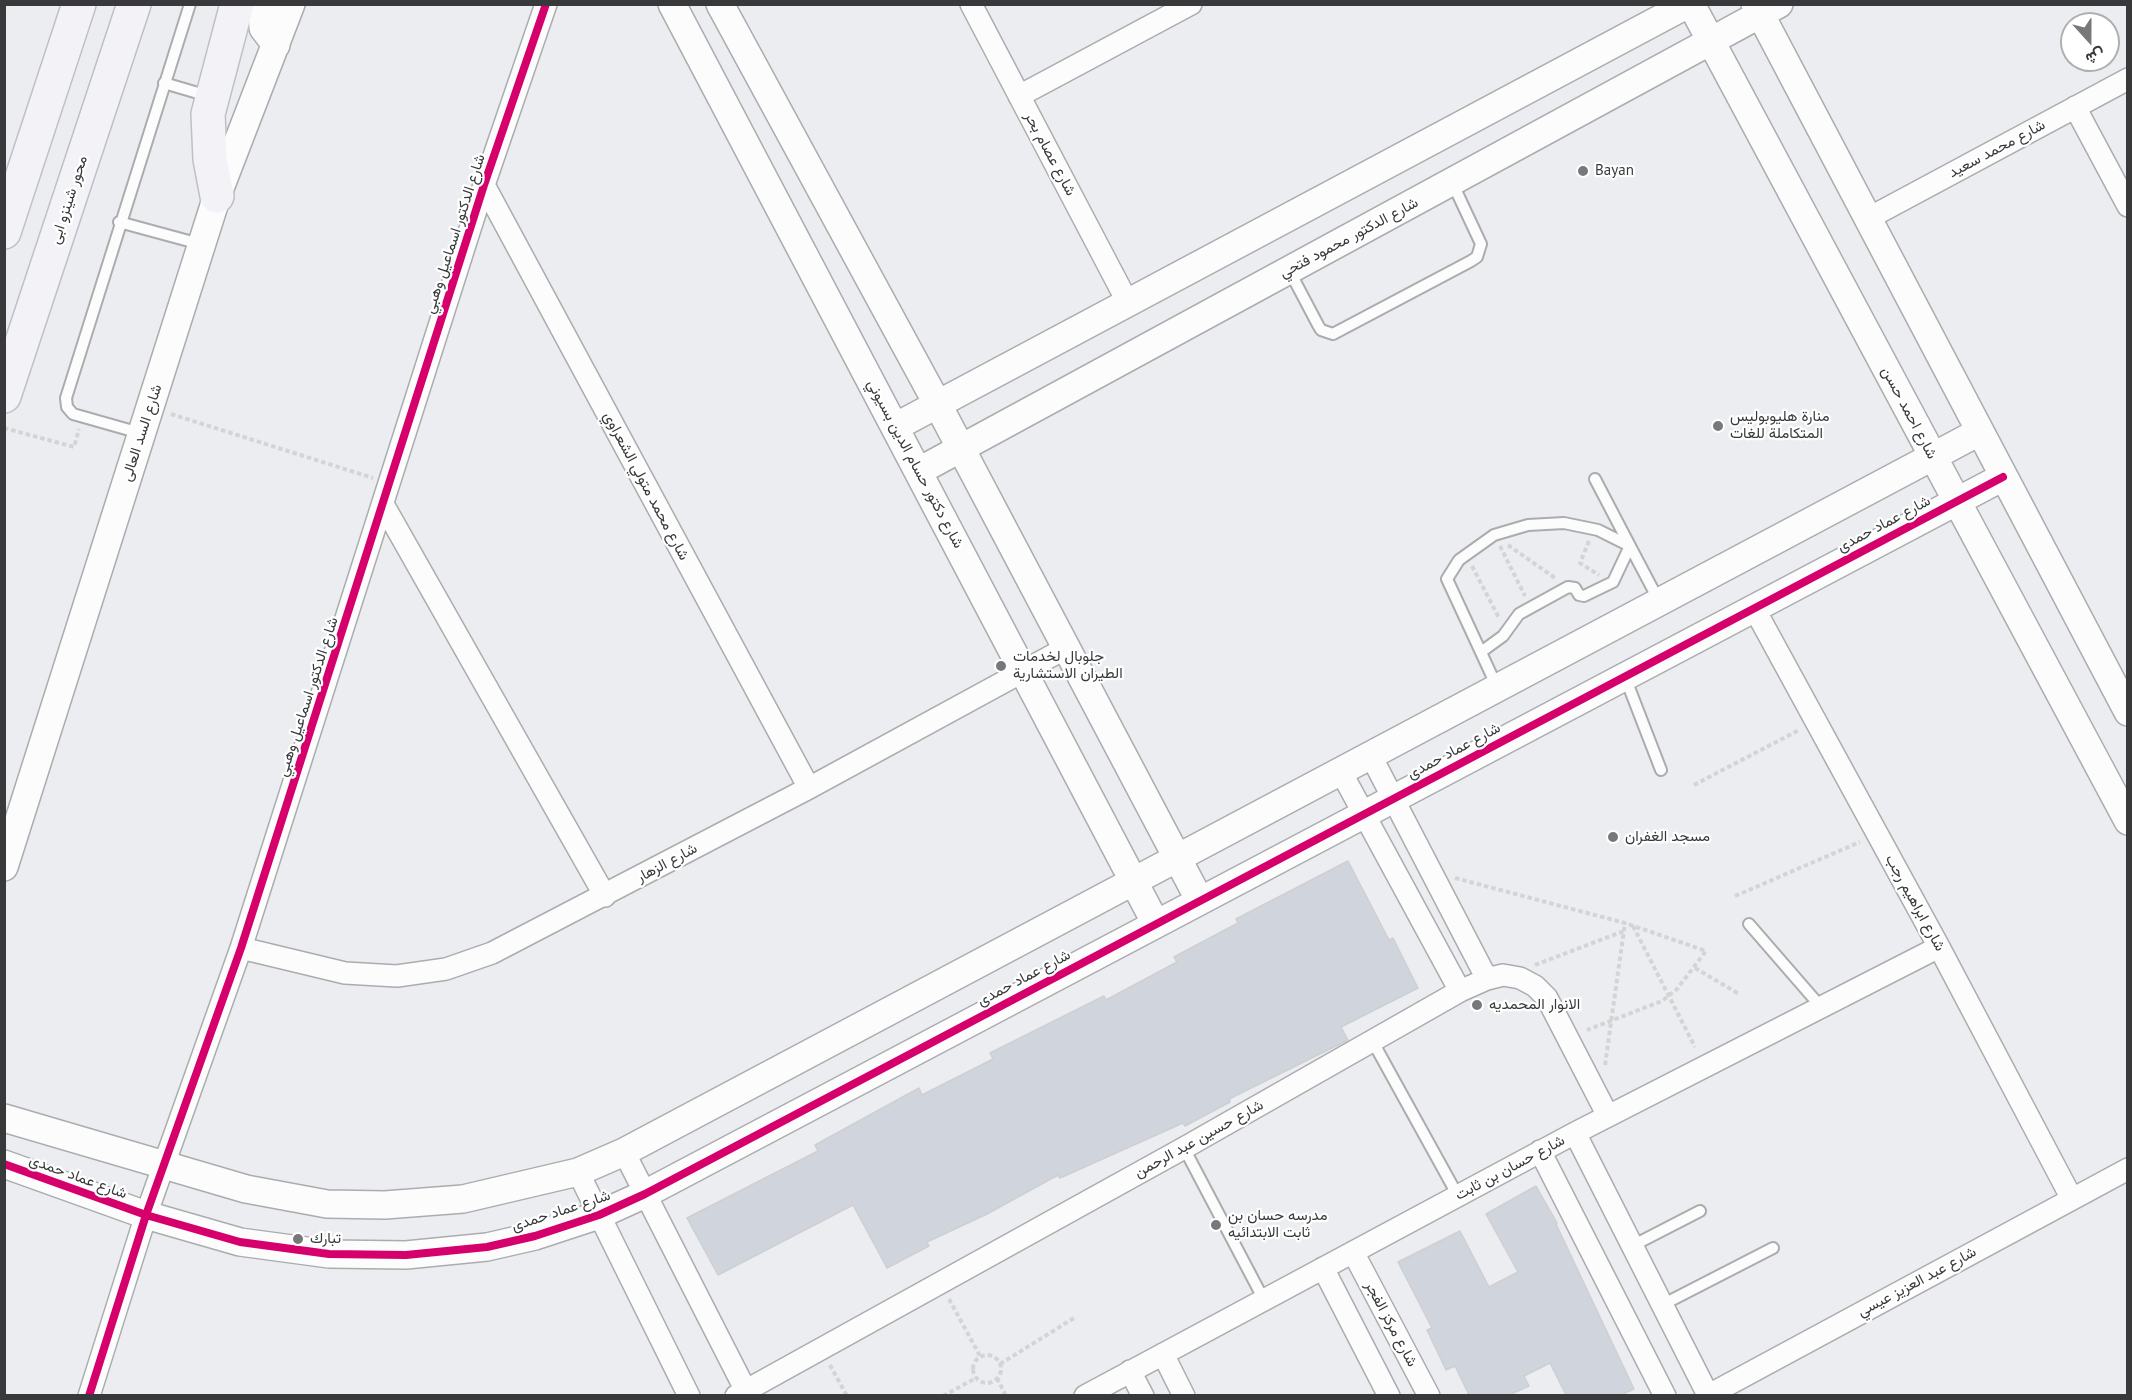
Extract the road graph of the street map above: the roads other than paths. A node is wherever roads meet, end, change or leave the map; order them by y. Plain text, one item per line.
1 (79, 4) edge
2 (134, 4) edge
3 (190, 4) edge
4 (237, 4) edge
5 (262, 4) edge
6 (291, 4) edge
7 (546, 4) edge
8 (672, 4) edge
9 (720, 4) edge
10 (971, 4) edge
11 (1191, 4) edge
12 (1690, 4) edge
13 (1765, 8) edge
14 (1711, 41) junction
15 (276, 45) junction
16 (2127, 79) edge
17 (164, 83) junction
18 (1019, 96) junction
19 (212, 97) junction
20 (2075, 107) junction
21 (1452, 182) junction
22 (484, 185) junction
23 (217, 196) junction
24 (2127, 206) edge
25 (1867, 219) junction
26 (119, 222) junction
27 (4, 232) edge
28 (202, 244) junction
29 (1289, 270) junction
30 (1128, 303) junction
31 (4, 396) edge
32 (938, 405) junction
33 (896, 427) junction
34 (1979, 432) junction
35 (142, 434) junction
36 (960, 449) junction
37 (1932, 457) junction
38 (919, 471) junction
39 (2003, 477) junction
40 (1595, 479) dead end
41 (1956, 501) junction
42 (384, 506) junction
43 (1630, 546) junction
44 (1660, 601) junction
45 (1754, 608) junction
46 (1066, 648) junction
47 (1481, 652) junction
48 (1023, 671) junction
49 (1625, 676) junction
50 (1497, 688) junction
51 (2127, 712) edge
52 (1371, 756) junction
53 (1340, 770) junction
54 (1661, 770) dead end
55 (809, 788) junction
56 (1393, 799) junction
57 (1364, 814) junction
58 (2127, 821) edge
59 (1178, 857) junction
60 (4, 867) edge
61 (1133, 881) junction
62 (604, 896) junction
63 (1200, 901) junction
64 (1156, 924) junction
65 (1749, 924) dead end
66 (1939, 946) junction
67 (241, 948) junction
68 (1487, 979) junction
69 (1460, 991) junction
70 (1821, 1007) junction
71 (1373, 1042) junction
72 (1608, 1116) junction
73 (4, 1118) edge
74 (1575, 1133) junction
75 (1184, 1148) junction
76 (1540, 1151) junction
77 (624, 1152) junction
78 (4, 1164) edge
79 (165, 1167) junction
80 (2127, 1169) edge
81 (578, 1172) junction
82 (645, 1194) junction
83 (1458, 1196) junction
84 (2072, 1199) junction
85 (1700, 1211) dead end
86 (146, 1215) junction
87 (599, 1215) junction
88 (1632, 1246) junction
89 (1773, 1248) dead end
90 (1353, 1252) junction
91 (1323, 1268) junction
92 (1264, 1300) junction
93 (1662, 1305) junction
94 (1163, 1354) junction
95 (1130, 1371) junction
96 (741, 1393) edge
97 (89, 1395) edge
98 (689, 1395) edge
99 (1085, 1395) edge
100 (1143, 1395) edge
101 (1184, 1395) edge
102 (1389, 1395) edge
103 (1429, 1395) edge
104 (1665, 1395) edge
105 (1707, 1395) edge

1 - 27 main road
2 - 31 main road, محور شينزو ابى
3 - 17 lane
4 - 19 main road
5 - 15 street
6 - 15 street, شارع السد العالى
7 - 22 street, شارع الدكتور اسماعيل وهبي
8 - 33 street, شارع دكتور حسام الدين بسيوني
9 - 32 street
10 - 18 street, شارع عصام بحر
11 - 18 street
12 - 14 street, شارع احمد حسن
12 - 30 street
13 - 14 street, شارع الدكتور محمود فتحي
13 - 25 street
14 - 21 street, شارع الدكتور محمود فتحي
14 - 37 street, شارع احمد حسن
15 - 23 street, شارع السد العالى
16 - 20 street, شارع محمد سعيد
17 - 19 lane
17 - 26 lane
18 - 30 street, شارع عصام بحر
19 - 23 main road
20 - 24 street
20 - 25 street, شارع محمد سعيد
21 - 29 street, شارع الدكتور محمود فتحي
21 - 29 lane
22 - 42 street, شارع الدكتور اسماعيل وهبي
22 - 55 street, شارع محمد متولي الشعراوي
23 - 28 street, شارع السد العالى
25 - 34 street
26 - 28 lane
26 - 35 lane
28 - 35 street, شارع السد العالى
29 - 36 street, شارع الدكتور محمود فتحي
30 - 32 street
32 - 33 street
32 - 36 street
33 - 38 street, شارع دكتور حسام الدين بسيوني
34 - 37 street
34 - 39 street
35 - 60 street, شارع السد العالى
36 - 38 street, شارع الدكتور محمود فتحي
36 - 46 street
37 - 41 street, شارع احمد حسن
37 - 44 street
38 - 48 street, شارع دكتور حسام الدين بسيوني
39 - 41 street, شارع عماد حمدى
39 - 51 street
40 - 43 lane
41 - 45 street, شارع عماد حمدى
41 - 58 street, شارع احمد حسن
42 - 62 street
42 - 67 street, شارع الدكتور اسماعيل وهبي
43 - 44 lane
43 - 47 lane
43 - 47 lane
44 - 50 street
45 - 49 street, شارع عماد حمدى
45 - 66 street, شارع ابراهيم رجب
46 - 48 street, شارع الزهار
46 - 59 street
47 - 50 lane
48 - 55 street, شارع الزهار
48 - 61 street, شارع دكتور حسام الدين بسيوني
49 - 54 lane
49 - 56 street, شارع عماد حمدى
50 - 52 street
52 - 53 street
52 - 56 street
53 - 57 street
53 - 59 street
55 - 62 street, شارع الزهار
56 - 57 street, شارع عماد حمدى
56 - 68 street
57 - 63 street, شارع عماد حمدى
57 - 69 street
59 - 61 street
59 - 63 street
61 - 64 street, شارع دكتور حسام الدين بسيوني
61 - 77 street
62 - 67 street, شارع الزهار
63 - 64 street, شارع عماد حمدى
64 - 82 street, شارع عماد حمدى
65 - 70 lane
66 - 70 street, شارع حسان بن ثابت
66 - 84 street, شارع ابراهيم رجب
67 - 79 street, شارع الدكتور اسماعيل وهبي
68 - 69 street, شارع حسين عبد الرحمن
68 - 72 street, شارع حسين عبد الرحمن
69 - 71 street, شارع حسين عبد الرحمن
70 - 72 street, شارع حسان بن ثابت
71 - 75 street, شارع حسين عبد الرحمن
71 - 83 lane
72 - 74 street, شارع حسان بن ثابت
73 - 79 street
74 - 76 street, شارع حسان بن ثابت
74 - 88 street
75 - 92 lane
75 - 96 street, شارع حسين عبد الرحمن
76 - 83 street, شارع حسان بن ثابت
76 - 104 street
77 - 81 street
77 - 82 street
78 - 86 street, شارع عماد حمدى
79 - 81 street
79 - 86 street, شارع الدكتور اسماعيل وهبي
80 - 84 street, شارع عبد العزيز عيسي
81 - 87 street
82 - 87 street, شارع عماد حمدى
82 - 96 street
83 - 90 street, شارع حسان بن ثابت
84 - 105 street, شارع عبد العزيز عيسي
85 - 88 lane
86 - 87 street, شارع عماد حمدى
86 - 97 street, شارع الدكتور اسماعيل وهبي
87 - 98 street
88 - 93 street
89 - 93 lane
90 - 91 street, شارع حسان بن ثابت
90 - 103 street, شارع مركز الفجر
91 - 92 street, شارع حسان بن ثابت
91 - 102 street
92 - 94 street, شارع حسان بن ثابت
93 - 105 street
94 - 95 street, شارع حسان بن ثابت
94 - 101 street
95 - 99 street, شارع حسان بن ثابت
95 - 100 street

